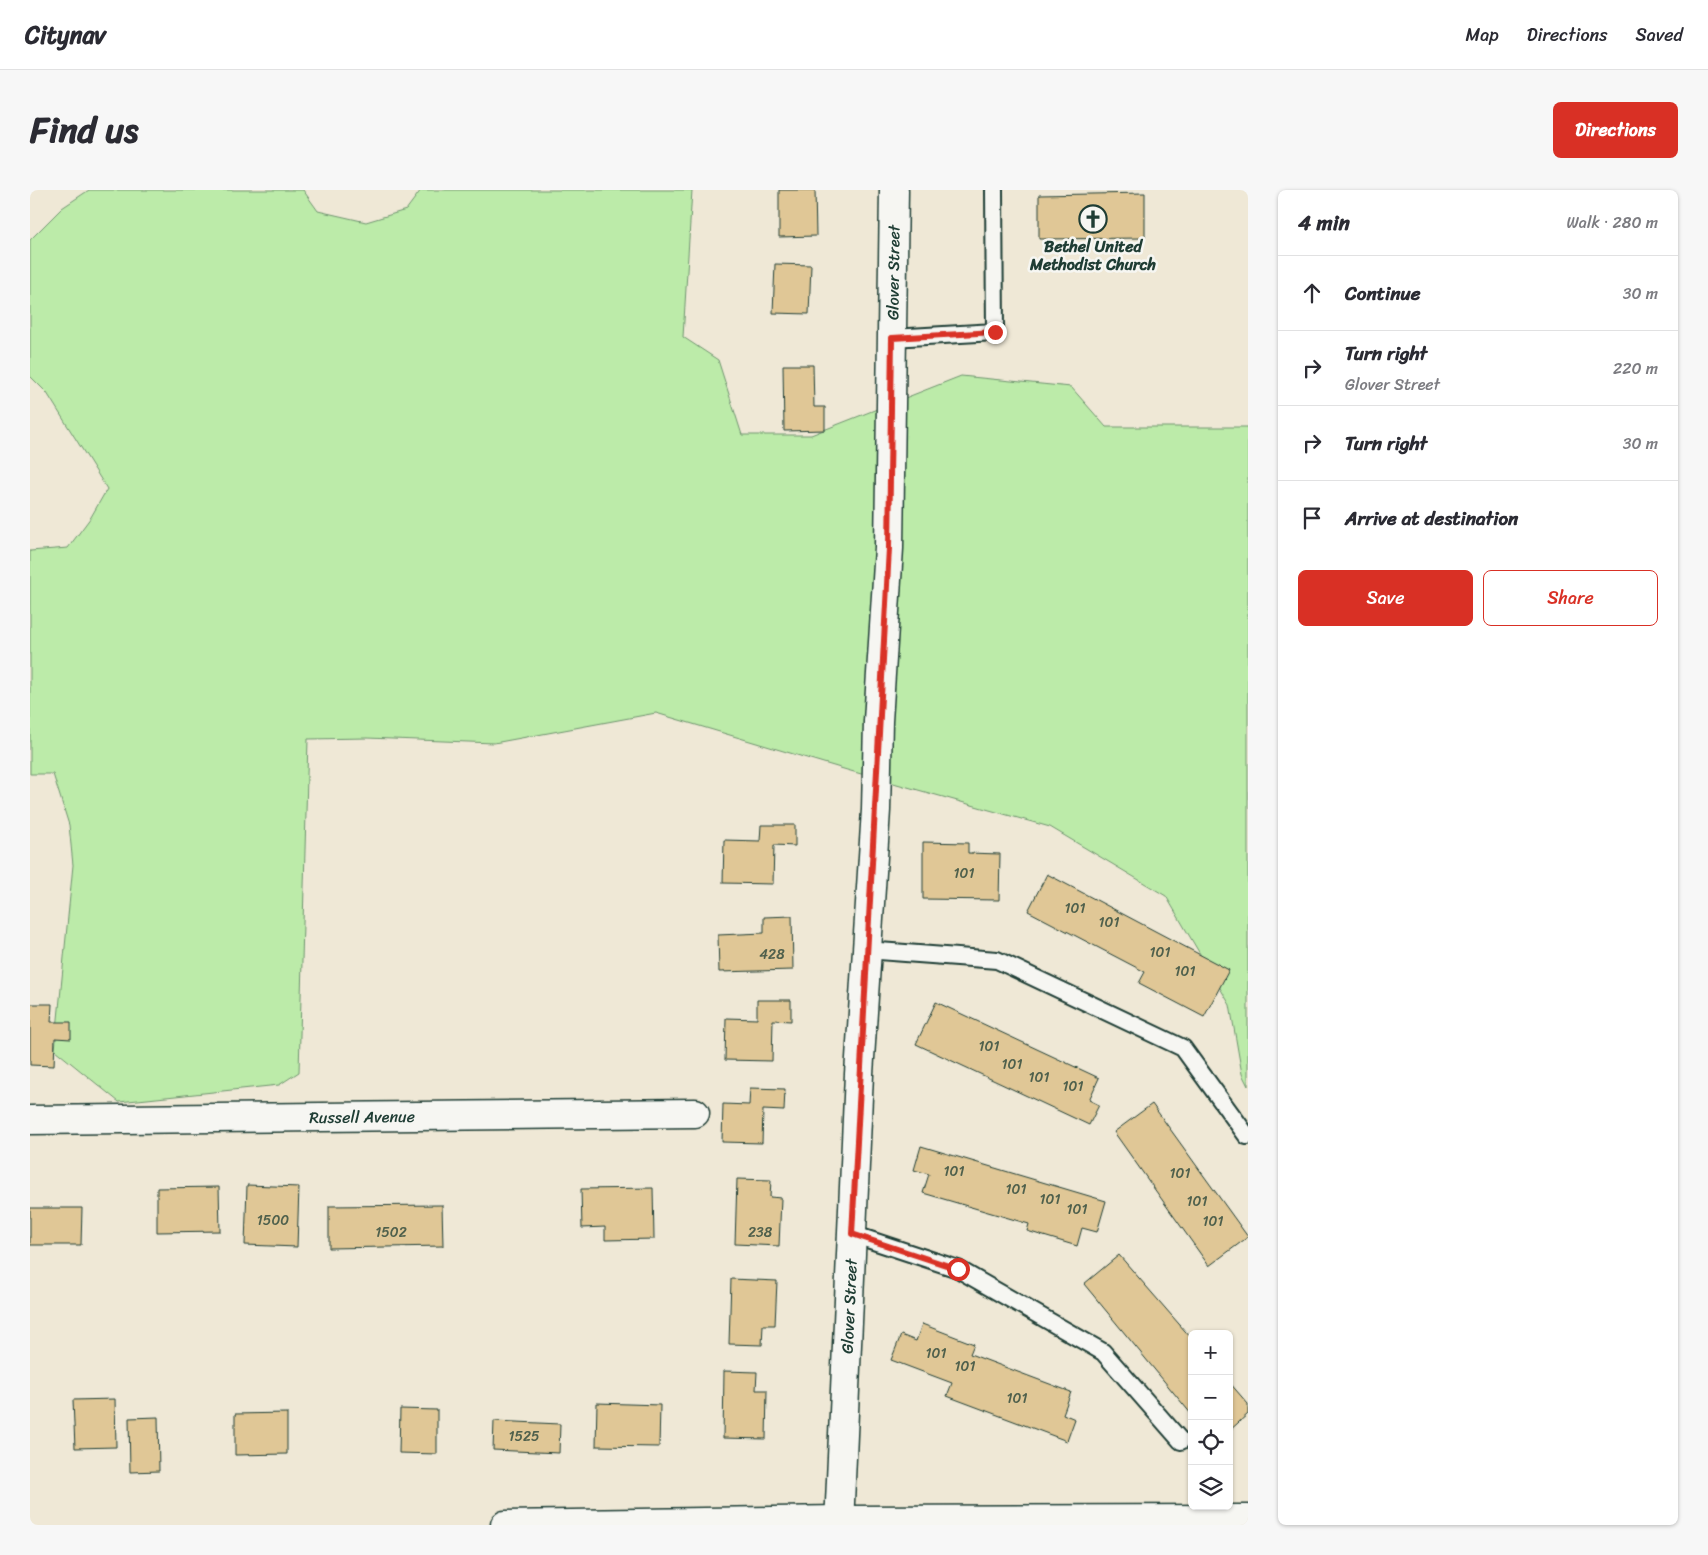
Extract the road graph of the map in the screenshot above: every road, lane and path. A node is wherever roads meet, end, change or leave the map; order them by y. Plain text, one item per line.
1 (894, 190) edge
2 (994, 190) edge
3 (892, 338) junction
4 (866, 950) junction
5 (695, 1113) dead end
6 (30, 1120) edge
7 (1247, 1136) edge
8 (852, 1234) junction
9 (1181, 1441) dead end
10 (1248, 1519) edge
11 (839, 1522) edge
12 (505, 1525) edge

1 - 3 street, Glover Street
2 - 3 lane
3 - 4 street, Glover Street
4 - 7 lane
4 - 8 street, Glover Street
5 - 6 street, Russell Avenue
8 - 9 lane
8 - 11 street, Glover Street
10 - 11 street
11 - 12 street

